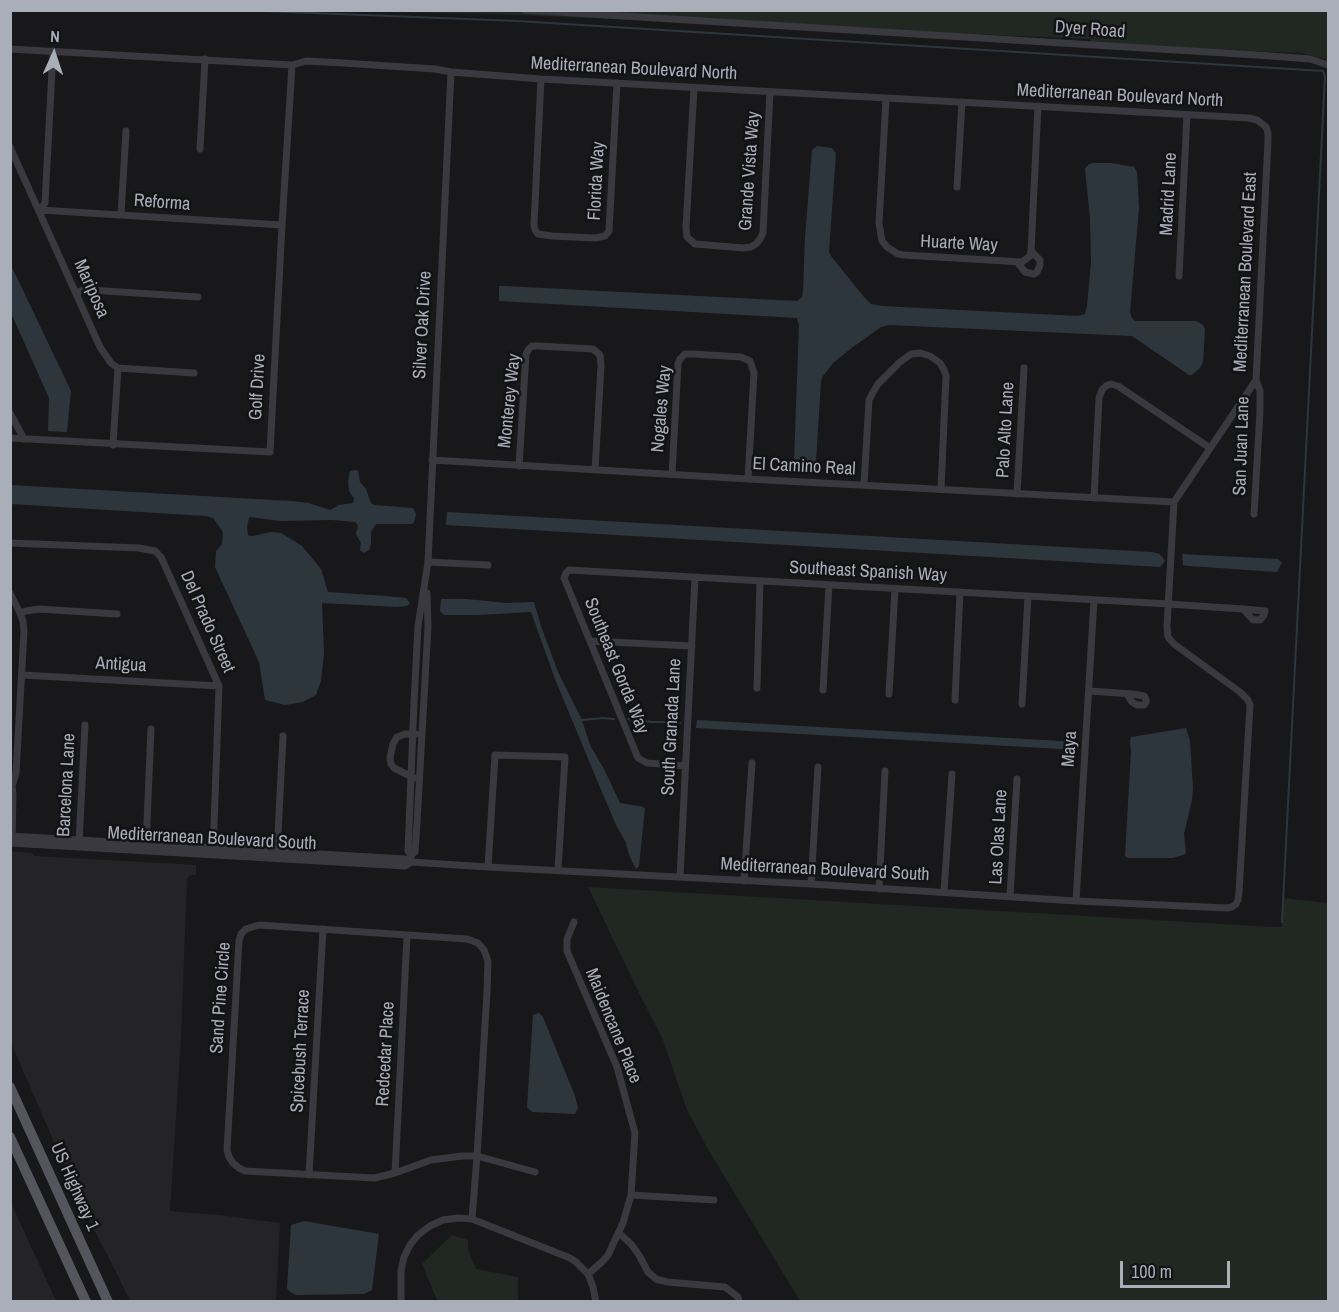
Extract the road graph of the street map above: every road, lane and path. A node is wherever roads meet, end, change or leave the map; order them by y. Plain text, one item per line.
1 (525, 10) edge
2 (10, 49) edge
3 (53, 51) junction
4 (206, 59) junction
5 (292, 64) junction
6 (1329, 65) edge
7 (451, 72) junction
8 (541, 79) junction
9 (617, 83) junction
10 (694, 88) junction
11 (770, 92) junction
12 (886, 99) junction
13 (962, 102) junction
14 (1038, 106) junction
15 (1188, 115) junction
16 (1257, 120) joint
17 (126, 131) dead end
18 (10, 147) edge
19 (200, 149) dead end
20 (957, 187) dead end
21 (40, 210) junction
22 (121, 215) junction
23 (282, 225) junction
24 (1031, 251) junction
25 (1017, 262) junction
26 (1179, 276) dead end
27 (76, 293) junction
28 (198, 297) dead end
29 (118, 368) junction
30 (1024, 368) dead end
31 (194, 373) dead end
32 (1256, 380) junction
33 (11, 415) edge
34 (10, 438) edge
35 (24, 440) junction
36 (113, 445) junction
37 (1210, 448) junction
38 (432, 460) junction
39 (519, 466) junction
40 (595, 470) junction
41 (672, 474) junction
42 (748, 479) junction
43 (864, 485) junction
44 (941, 489) junction
45 (1017, 494) junction
46 (1094, 498) junction
47 (1174, 502) junction
48 (1254, 514) dead end
49 (10, 543) edge
50 (428, 562) junction
51 (488, 565) dead end
52 (562, 571) joint
53 (695, 577) junction
54 (426, 579) junction
55 (760, 581) junction
56 (830, 585) junction
57 (895, 589) junction
58 (960, 592) junction
59 (10, 593) edge
60 (1028, 596) junction
61 (1094, 600) junction
62 (1169, 604) junction
63 (1243, 609) dead end
64 (20, 613) junction
65 (117, 614) dead end
66 (590, 641) junction
67 (692, 646) junction
68 (22, 675) junction
69 (219, 686) junction
70 (756, 688) dead end
71 (823, 690) dead end
72 (1089, 691) junction
73 (889, 694) dead end
74 (1126, 694) dead end
75 (955, 700) dead end
76 (1022, 704) dead end
77 (85, 725) dead end
78 (151, 729) dead end
79 (413, 734) junction
80 (422, 734) junction
81 (284, 736) dead end
82 (752, 763) dead end
83 (685, 766) junction
84 (819, 767) dead end
85 (885, 771) dead end
86 (952, 774) dead end
87 (416, 778) junction
88 (1017, 779) dead end
89 (11, 789) edge
90 (11, 840) edge
91 (79, 843) junction
92 (146, 847) junction
93 (213, 851) junction
94 (277, 855) junction
95 (411, 858) junction
96 (488, 867) junction
97 (558, 870) junction
98 (680, 877) junction
99 (744, 881) junction
100 (811, 884) junction
101 (879, 889) junction
102 (944, 892) junction
103 (1010, 896) junction
104 (1076, 901) junction
105 (574, 922) dead end
106 (322, 929) junction
107 (407, 936) junction
108 (10, 1087) edge
109 (10, 1137) edge
110 (477, 1156) junction
111 (535, 1172) dead end
112 (395, 1173) junction
113 (309, 1175) junction
114 (631, 1195) junction
115 (714, 1200) dead end
116 (472, 1218) junction
117 (618, 1233) junction
118 (588, 1274) junction
119 (86, 1302) edge
120 (108, 1302) edge
121 (403, 1302) edge
122 (596, 1302) edge
123 (739, 1302) edge

1 - 6 street, Dyer Road
2 - 3 street, Mediterranean Boulevard North
3 - 4 street, Mediterranean Boulevard North
3 - 21 street
4 - 5 street, Mediterranean Boulevard North
4 - 19 street
5 - 7 street, Mediterranean Boulevard North
5 - 23 street, Golf Drive
7 - 8 street, Mediterranean Boulevard North
7 - 38 street, Silver Oak Drive
8 - 9 street, Mediterranean Boulevard North
8 - 9 street, Florida Way
9 - 10 street, Mediterranean Boulevard North
10 - 11 street, Mediterranean Boulevard North
10 - 11 street, Grande Vista Way
11 - 12 street, Mediterranean Boulevard North
12 - 13 street, Mediterranean Boulevard North
12 - 25 street, Huarte Way
13 - 14 street, Mediterranean Boulevard North
13 - 20 street
14 - 15 street, Mediterranean Boulevard North
14 - 24 street
15 - 16 street, Mediterranean Boulevard North
15 - 26 street, Madrid Lane
16 - 32 street, Mediterranean Boulevard East
17 - 22 street
18 - 21 street, Mariposa
21 - 22 street, Reforma
21 - 27 street, Mariposa
22 - 23 street, Reforma
23 - 36 street, Golf Drive
24 - 25 street, Huarte Way
24 - 25 street
27 - 28 street
27 - 29 street, Mariposa
29 - 31 street
29 - 36 street
30 - 45 street, Palo Alto Lane
32 - 37 street, Mediterranean Boulevard East
32 - 48 street, San Juan Lane
33 - 35 street
34 - 35 street, Golf Drive
35 - 36 street, Golf Drive
37 - 46 street
37 - 47 street, Mediterranean Boulevard East
38 - 39 street, El Camino Real
38 - 50 street, Silver Oak Drive
39 - 40 street, El Camino Real
39 - 40 street, Monterey Way
40 - 41 street, El Camino Real
41 - 42 street, El Camino Real
41 - 42 street, Nogales Way
42 - 43 street, El Camino Real
43 - 44 street, El Camino Real
43 - 44 street
44 - 45 street, El Camino Real
45 - 46 street, El Camino Real
46 - 47 street, El Camino Real
47 - 62 street
49 - 69 street, Del Prado Street
50 - 51 street
50 - 54 street, Silver Oak Drive
52 - 53 street, Southeast Spanish Way
52 - 66 street, Southeast Gorda Way
53 - 55 street, Southeast Spanish Way
53 - 67 street, South Granada Lane
54 - 79 street, Silver Oak Drive
54 - 80 street, Silver Oak Drive
55 - 56 street, Southeast Spanish Way
55 - 70 street
56 - 57 street, Southeast Spanish Way
56 - 71 street
57 - 58 street, Southeast Spanish Way
57 - 73 street
58 - 60 street, Southeast Spanish Way
58 - 75 street
59 - 64 street
60 - 61 street, Southeast Spanish Way
60 - 76 street
61 - 62 street, Southeast Spanish Way
61 - 72 street, Maya
62 - 63 street, Southeast Spanish Way
62 - 104 street, Mediterranean Boulevard South
64 - 65 street
64 - 68 street
66 - 67 street
66 - 83 street, Southeast Gorda Way
67 - 83 street, South Granada Lane
68 - 69 street, Antigua
68 - 89 street
69 - 93 street, Del Prado Street
72 - 74 street
72 - 104 street, Maya
77 - 91 street, Barcelona Lane
78 - 92 street
79 - 80 street
79 - 87 street, Silver Oak Drive
79 - 87 street
80 - 87 street, Silver Oak Drive
81 - 94 street
82 - 99 street
83 - 98 street, South Granada Lane
84 - 100 street
85 - 101 street
86 - 102 street
87 - 95 street, Silver Oak Drive
88 - 103 street, Las Olas Lane
89 - 90 street
90 - 91 street, Mediterranean Boulevard South
91 - 92 street, Mediterranean Boulevard South
92 - 93 street, Mediterranean Boulevard South
93 - 94 street, Mediterranean Boulevard South
94 - 95 street, Mediterranean Boulevard South
95 - 96 street, Mediterranean Boulevard South
96 - 97 street, Mediterranean Boulevard South
96 - 97 street
97 - 98 street, Mediterranean Boulevard South
98 - 99 street, Mediterranean Boulevard South
99 - 100 street, Mediterranean Boulevard South
100 - 101 street, Mediterranean Boulevard South
101 - 102 street, Mediterranean Boulevard South
102 - 103 street, Mediterranean Boulevard South
103 - 104 street, Mediterranean Boulevard South
105 - 114 street, Maidencane Place
106 - 107 street, Sand Pine Circle
106 - 113 street, Spicebush Terrace
106 - 113 street, Sand Pine Circle
107 - 110 street, Sand Pine Circle
107 - 112 street, Redcedar Place
108 - 120 main road, US Highway 1
109 - 119 main road, US Highway 1
110 - 111 street
110 - 112 street, Sand Pine Circle
110 - 116 street, Sand Pine Circle
112 - 113 street, Sand Pine Circle
114 - 115 street
114 - 117 street, Maidencane Place
116 - 118 street
116 - 121 street
117 - 118 street, Maidencane Place
117 - 123 street
118 - 122 street

